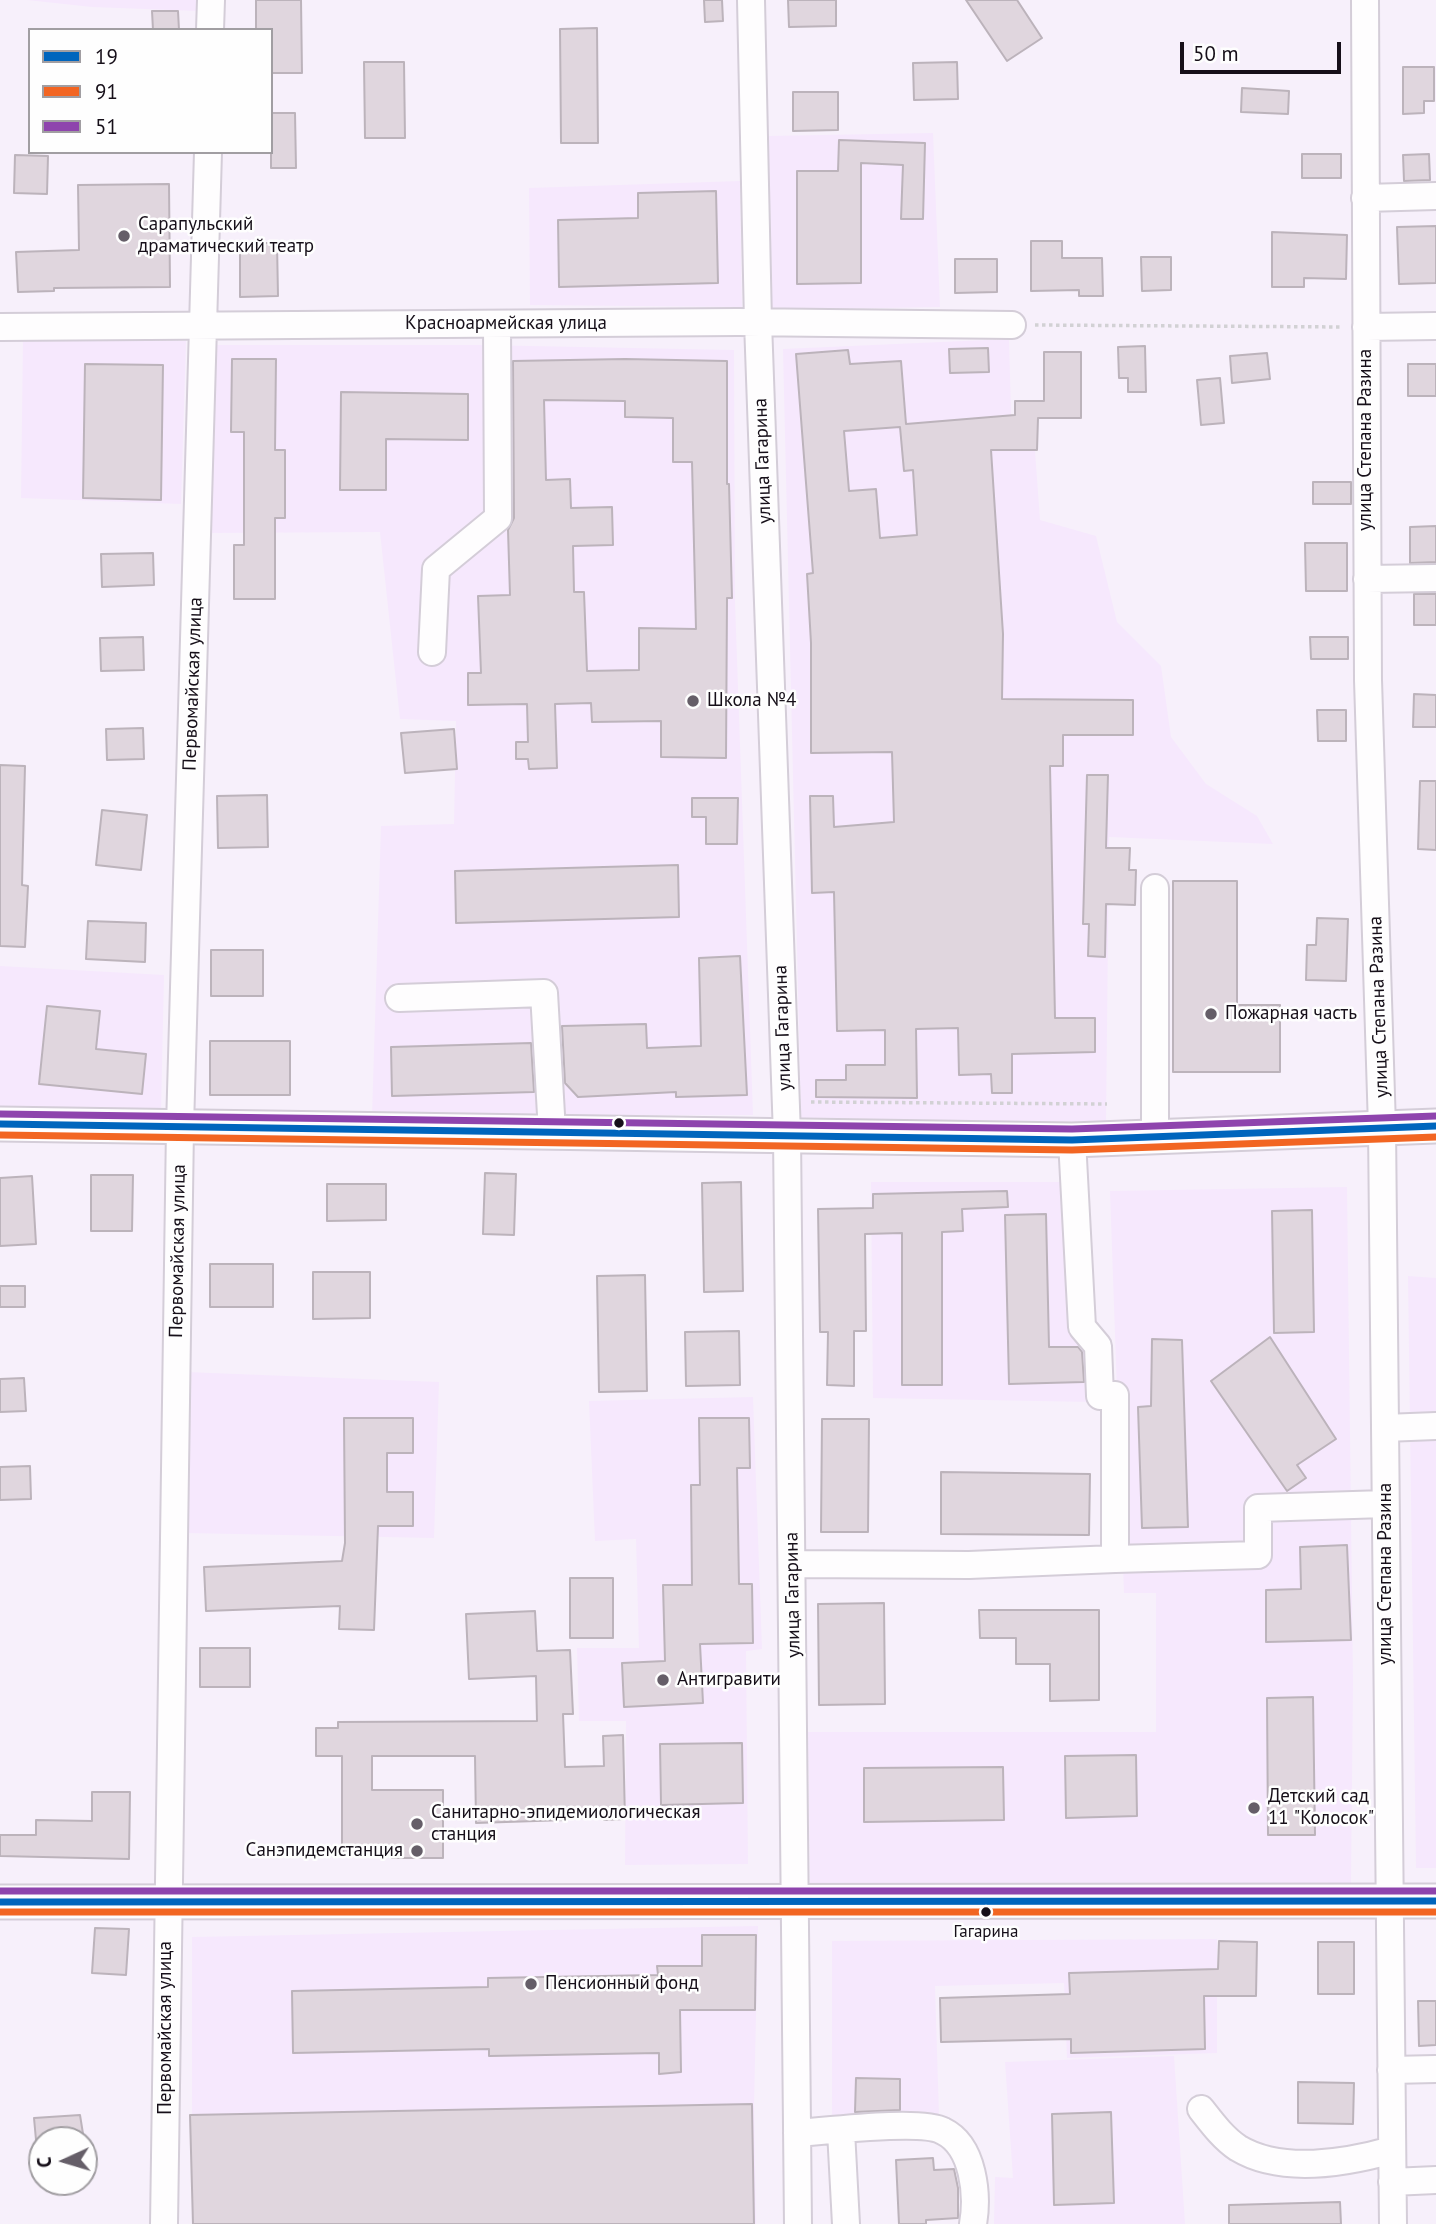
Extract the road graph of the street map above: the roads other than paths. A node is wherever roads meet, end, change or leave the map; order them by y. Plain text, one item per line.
1 (211, 0) edge
2 (751, 0) edge
3 (1365, 0) edge
4 (210, 28) edge
5 (208, 154) edge
6 (1436, 196) edge
7 (1365, 198) junction
8 (758, 322) junction
9 (497, 324) junction
10 (1012, 325) road end
11 (204, 326) junction
12 (1436, 326) edge
13 (0, 327) edge
14 (1366, 327) junction
15 (1436, 578) edge
16 (1367, 579) junction
17 (432, 652) dead end
18 (1155, 888) dead end
19 (399, 998) dead end
20 (0, 1124) edge
21 (1436, 1126) edge
22 (180, 1127) junction
23 (1382, 1127) junction
24 (552, 1132) junction
25 (787, 1135) junction
26 (1155, 1139) junction
27 (1073, 1140) junction
28 (1436, 1426) edge
29 (1384, 1428) junction
30 (1385, 1504) junction
31 (1115, 1559) junction
32 (793, 1564) junction
33 (1388, 1901) junction
34 (1436, 1901) edge
35 (0, 1902) edge
36 (166, 1902) junction
37 (795, 1902) junction
38 (1436, 2069) edge
39 (1391, 2070) junction
40 (1201, 2109) dead end
41 (841, 2131) junction
42 (797, 2133) junction
43 (1392, 2150) junction
44 (1436, 2180) edge
45 (1392, 2182) junction
46 (164, 2224) edge
47 (798, 2224) edge
48 (846, 2224) edge
49 (973, 2224) edge
50 (1393, 2224) edge

1 - 4 street
2 - 8 street, улица Гагарина
3 - 7 street, улица Степана Разина
5 - 11 street, Первомайская улица
6 - 7 street
7 - 14 street, улица Степана Разина
8 - 9 street, Красноармейская улица
8 - 10 street, Красноармейская улица
8 - 25 street, улица Гагарина
9 - 11 street, Красноармейская улица
9 - 17 street
11 - 13 street, Красноармейская улица
11 - 22 street, Первомайская улица
12 - 14 street
14 - 16 street, улица Степана Разина
15 - 16 street
16 - 23 street, улица Степана Разина
18 - 26 street
19 - 24 street
20 - 22 main road
21 - 23 main road
22 - 24 main road
22 - 36 street, Первомайская улица
23 - 26 main road
23 - 29 street, улица Степана Разина
24 - 25 main road
25 - 27 main road
25 - 32 street, улица Гагарина
26 - 27 main road
27 - 31 street
28 - 29 street
29 - 30 street, улица Степана Разина
30 - 31 street
30 - 33 street, улица Степана Разина
31 - 32 street
32 - 37 street, улица Гагарина
33 - 34 main road
33 - 37 main road
33 - 39 street, улица Степана Разина
35 - 36 main road
36 - 37 main road
36 - 46 street, Первомайская улица
37 - 42 street, улица Гагарина
38 - 39 street
39 - 43 street, улица Степана Разина
40 - 43 street
41 - 42 street
41 - 48 street
41 - 49 street
42 - 47 street, улица Гагарина
43 - 45 street, улица Степана Разина
44 - 45 street
45 - 50 street, улица Степана Разина

